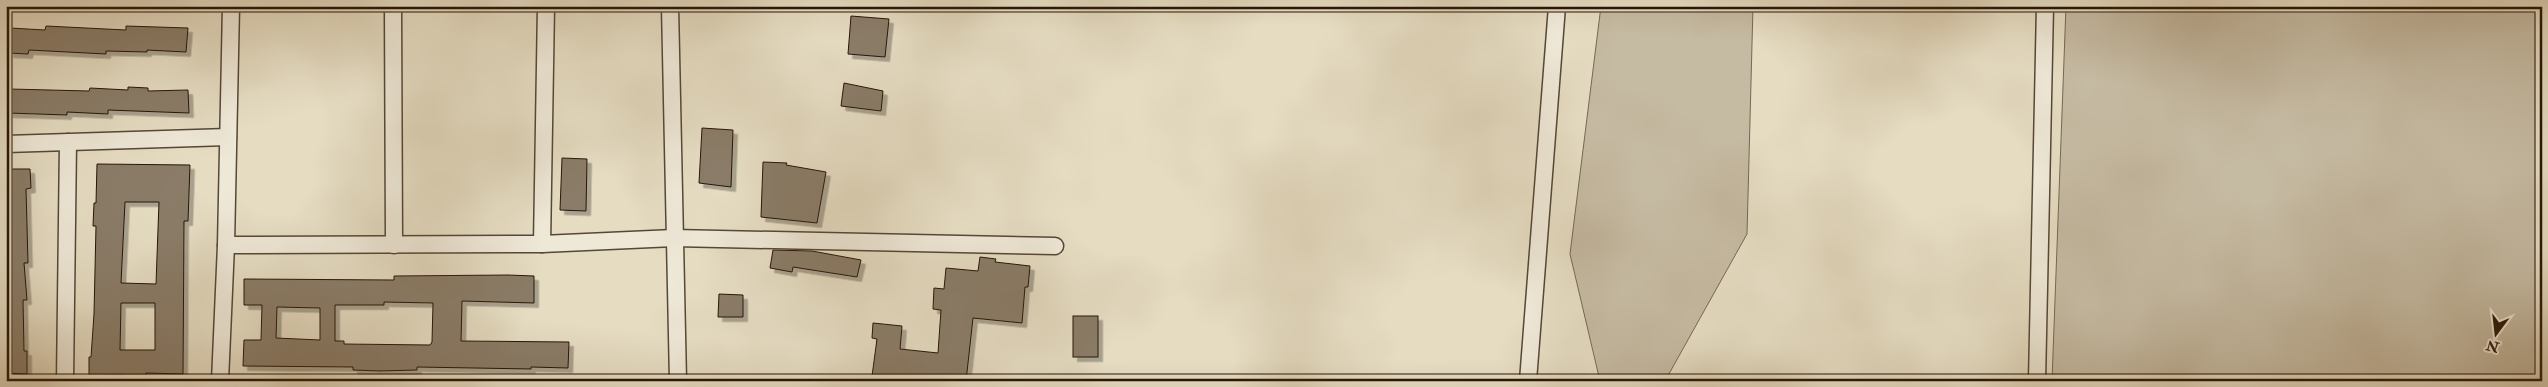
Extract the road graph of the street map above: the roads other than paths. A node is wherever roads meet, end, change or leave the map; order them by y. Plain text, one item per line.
1 (231, 6) edge
2 (393, 6) edge
3 (546, 6) edge
4 (670, 6) edge
5 (1557, 6) edge
6 (2045, 6) edge
7 (228, 137) junction
8 (68, 142) junction
9 (6, 144) edge
10 (674, 238) junction
11 (542, 244) junction
12 (226, 245) junction
13 (394, 245) junction
14 (1055, 246) dead end
15 (65, 381) edge
16 (220, 381) edge
17 (678, 381) edge
18 (1528, 381) edge
19 (2037, 381) edge

1 - 7 street
2 - 13 street
3 - 11 street
4 - 10 street
5 - 18 street
6 - 19 street
7 - 8 street
7 - 12 street
8 - 9 street
8 - 15 street
10 - 11 street
10 - 14 street
10 - 17 street
11 - 13 street
12 - 13 street
12 - 16 street

